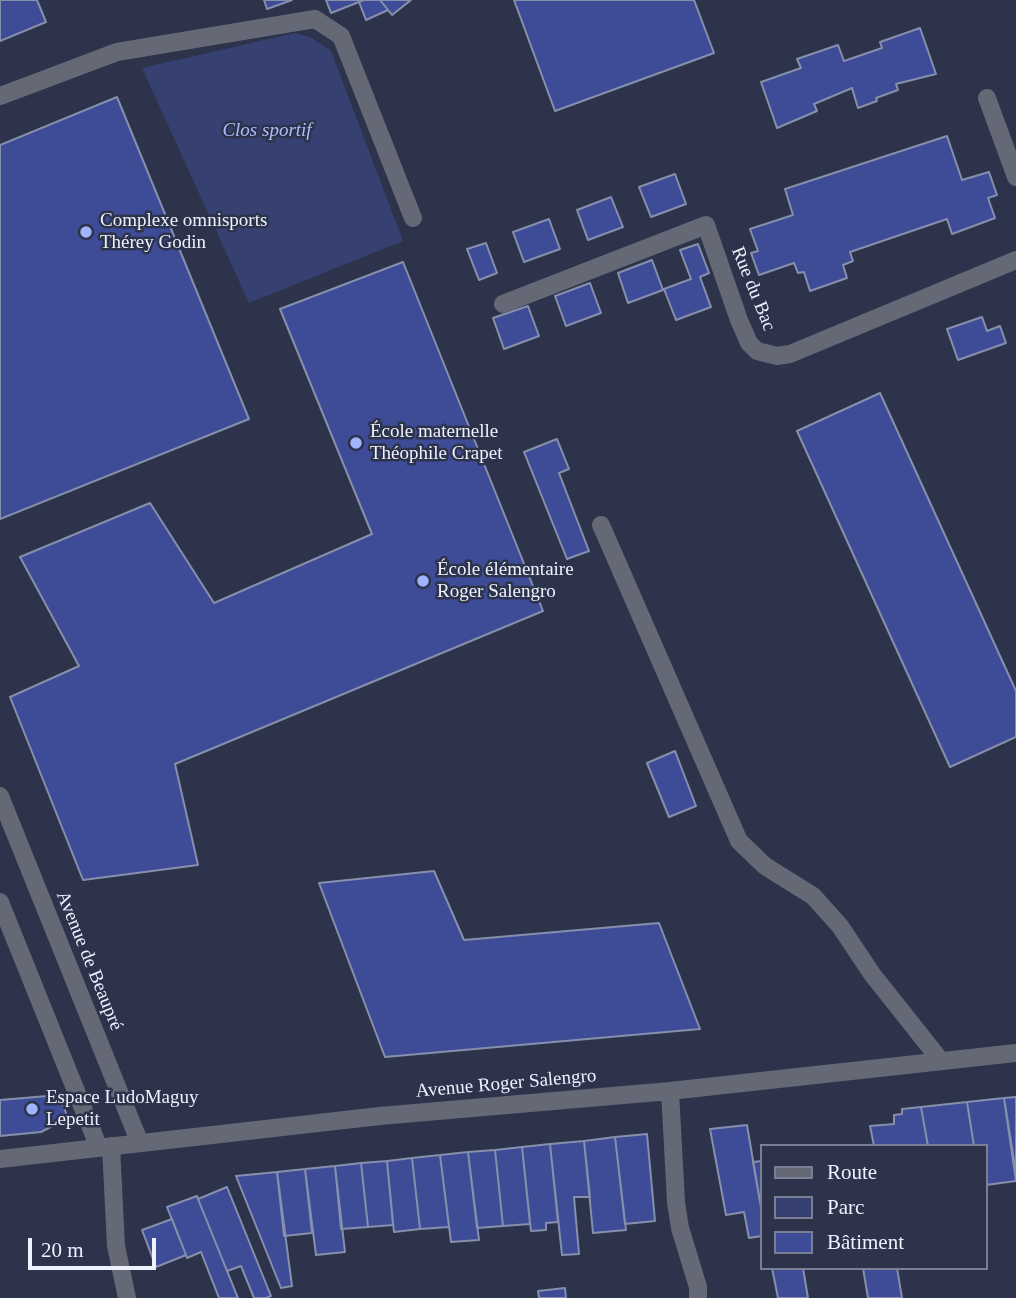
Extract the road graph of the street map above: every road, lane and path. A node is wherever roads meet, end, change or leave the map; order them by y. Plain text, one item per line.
1 (0, 96) edge
2 (987, 98) dead end
3 (1016, 177) edge
4 (413, 218) dead end
5 (1016, 260) edge
6 (503, 304) dead end
7 (601, 525) dead end
8 (0, 796) edge
9 (0, 902) edge
10 (1016, 1053) edge
11 (941, 1061) junction
12 (670, 1091) junction
13 (139, 1142) junction
14 (105, 1147) junction
15 (0, 1159) edge
16 (127, 1298) edge
17 (698, 1298) edge

1 - 4 street
2 - 3 street
5 - 6 street, Rue du Bac
7 - 11 street
8 - 13 street, Avenue de Beaupré
9 - 14 street
10 - 11 street, Avenue Roger Salengro
11 - 12 street, Avenue Roger Salengro
12 - 13 street, Avenue Roger Salengro
12 - 17 street
13 - 14 street, Avenue Roger Salengro
14 - 15 street, Avenue Roger Salengro
14 - 16 street

